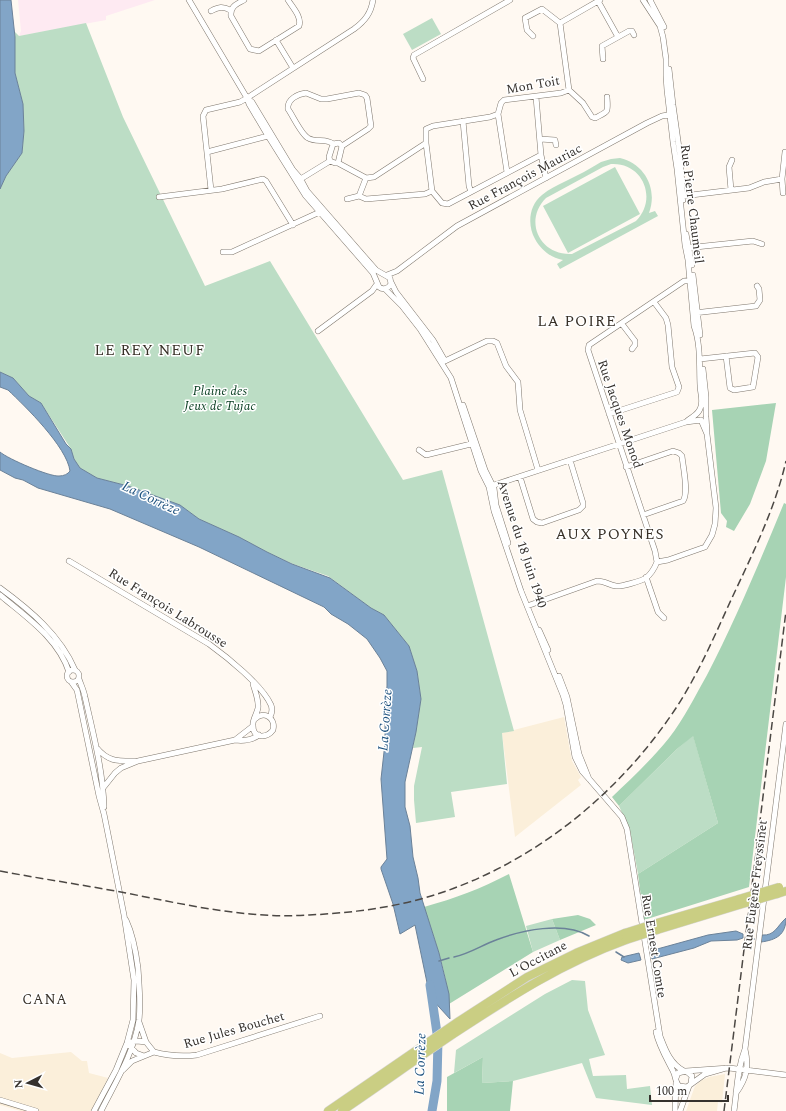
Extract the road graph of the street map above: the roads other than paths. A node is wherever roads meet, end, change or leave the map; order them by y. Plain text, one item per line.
1 (189, 0) edge
2 (244, 0) edge
3 (288, 0) edge
4 (373, 0) edge
5 (510, 0) edge
6 (599, 0) edge
7 (643, 0) edge
8 (650, 0) edge
9 (501, 2) edge
10 (230, 10) junction
11 (210, 11) dead end
12 (560, 23) junction
13 (634, 35) dead end
14 (533, 36) dead end
15 (618, 37) junction
16 (276, 40) junction
17 (603, 59) dead end
18 (293, 68) junction
19 (423, 79) dead end
20 (569, 90) junction
21 (536, 97) junction
22 (607, 97) dead end
23 (247, 98) junction
24 (498, 114) junction
25 (672, 114) junction
26 (463, 121) junction
27 (268, 136) junction
28 (540, 139) junction
29 (426, 143) junction
30 (333, 144) junction
31 (556, 145) dead end
32 (342, 146) junction
33 (207, 152) junction
34 (785, 152) edge
35 (541, 155) junction
36 (732, 160) dead end
37 (330, 161) junction
38 (338, 162) junction
39 (507, 172) junction
40 (366, 178) junction
41 (546, 178) junction
42 (782, 179) junction
43 (299, 180) junction
44 (211, 190) junction
45 (731, 190) junction
46 (432, 191) junction
47 (471, 192) junction
48 (783, 193) dead end
49 (359, 196) junction
50 (683, 196) junction
51 (159, 197) dead end
52 (347, 199) dead end
53 (322, 212) junction
54 (293, 225) junction
55 (762, 244) dead end
56 (687, 248) junction
57 (223, 252) dead end
58 (388, 278) junction
59 (692, 280) junction
60 (380, 285) junction
61 (757, 286) dead end
62 (654, 302) junction
63 (695, 313) junction
64 (622, 324) junction
65 (318, 331) dead end
66 (632, 349) dead end
67 (726, 356) junction
68 (701, 358) junction
69 (445, 361) junction
70 (609, 414) junction
71 (701, 416) junction
72 (474, 443) junction
73 (618, 444) junction
74 (419, 450) dead end
75 (570, 460) junction
76 (626, 467) junction
77 (538, 470) junction
78 (520, 477) junction
79 (491, 486) junction
80 (643, 515) junction
81 (69, 561) dead end
82 (657, 562) junction
83 (646, 578) junction
84 (0, 588) edge
85 (0, 595) edge
86 (528, 605) junction
87 (664, 618) dead end
88 (75, 670) junction
89 (69, 672) junction
90 (79, 679) junction
91 (252, 681) junction
92 (72, 683) junction
93 (264, 696) junction
94 (258, 705) junction
95 (270, 717) junction
96 (254, 719) junction
97 (786, 724) edge
98 (252, 726) junction
99 (258, 735) junction
100 (235, 740) junction
101 (88, 742) junction
102 (95, 745) junction
103 (109, 758) junction
104 (138, 761) junction
105 (99, 770) junction
106 (112, 777) junction
107 (96, 784) junction
108 (104, 788) junction
109 (597, 789) joint
110 (104, 814) junction
111 (620, 815) junction
112 (782, 889) edge
113 (124, 916) junction
114 (625, 937) junction
115 (320, 1016) dead end
116 (138, 1020) junction
117 (146, 1042) junction
118 (130, 1044) junction
119 (745, 1049) junction
120 (154, 1052) junction
121 (144, 1056) junction
122 (726, 1068) junction
123 (739, 1069) junction
124 (122, 1070) junction
125 (685, 1071) junction
126 (747, 1072) junction
127 (786, 1075) edge
128 (676, 1080) junction
129 (690, 1084) junction
130 (736, 1092) junction
131 (0, 1100) edge
132 (36, 1111) edge
133 (94, 1111) edge
134 (101, 1111) edge
135 (328, 1111) edge
136 (342, 1111) edge
137 (675, 1111) edge
138 (680, 1111) edge
139 (734, 1111) edge

1 - 23 street, Avenue du 18 Juin 1940
2 - 10 street
3 - 16 street
4 - 18 street
5 - 9 street
6 - 12 street
6 - 15 street
7 - 25 street, Rue Pierre Chaumeil
8 - 25 street, Rue Pierre Chaumeil
9 - 19 street
10 - 11 street
10 - 16 street
12 - 14 street
12 - 20 street, Mon Toit
13 - 15 street
15 - 17 street
16 - 18 street
18 - 23 street
20 - 21 street, Mon Toit
20 - 22 street, Mon Toit
21 - 24 street, Mon Toit
21 - 28 street
23 - 27 street, Avenue du 18 Juin 1940
23 - 33 street
23 - 43 street, Avenue du 18 Juin 1940
24 - 26 street
24 - 39 street
25 - 41 street, Rue François Mauriac
25 - 50 street, Rue Pierre Chaumeil
25 - 56 street, Rue Pierre Chaumeil
26 - 29 street
26 - 47 street
27 - 33 street
27 - 43 street, Avenue du 18 Juin 1940
28 - 31 street
28 - 35 street
29 - 40 street
29 - 46 street
30 - 32 street
30 - 32 street
30 - 37 street
32 - 38 street
33 - 44 street
34 - 42 street
35 - 39 street
35 - 41 street
36 - 45 street
37 - 38 street
37 - 43 street
38 - 40 street
39 - 47 street
40 - 49 street
41 - 58 street, Rue François Mauriac
42 - 45 street
42 - 48 street
43 - 53 street, Avenue du 18 Juin 1940
44 - 51 street
44 - 54 street
45 - 50 street
46 - 47 street
46 - 49 street
49 - 52 street
50 - 56 street, Rue Pierre Chaumeil
53 - 54 street
53 - 58 street, Avenue du 18 Juin 1940
53 - 60 street, Avenue du 18 Juin 1940
54 - 57 street
55 - 56 street
56 - 59 street, Rue Pierre Chaumeil
58 - 60 street
58 - 60 street
58 - 69 street, Avenue du 18 Juin 1940
59 - 62 street, Rue Jacques Monod
59 - 63 street, Rue Pierre Chaumeil
60 - 65 street
60 - 72 street, Avenue du 18 Juin 1940
61 - 63 street
62 - 64 street, Rue Jacques Monod
62 - 70 street
63 - 68 street, Rue Pierre Chaumeil
64 - 66 street
64 - 70 street, Rue Jacques Monod
67 - 67 street
67 - 68 street
68 - 71 street, Rue Pierre Chaumeil
69 - 72 street, Avenue du 18 Juin 1940
69 - 77 street
70 - 73 street, Rue Jacques Monod
71 - 73 street
71 - 82 street
72 - 74 street
72 - 79 street, Avenue du 18 Juin 1940
73 - 75 street
73 - 76 street, Rue Jacques Monod
75 - 77 street
75 - 78 street
76 - 80 street, Rue Jacques Monod
76 - 80 street
77 - 78 street
78 - 79 street
79 - 86 street, Avenue du 18 Juin 1940
79 - 86 street, Avenue du 18 Juin 1940
80 - 82 street, Rue Jacques Monod
81 - 91 street, Rue François Labrousse
82 - 83 street
83 - 86 street
83 - 87 street
84 - 88 street
85 - 89 street
86 - 109 street, Avenue du 18 Juin 1940
88 - 89 street
88 - 90 street
89 - 92 street
90 - 92 street
90 - 102 street
91 - 93 street, Rue François Labrousse
91 - 94 street
92 - 101 street
93 - 94 street
93 - 95 street, Rue François Labrousse
94 - 96 street
95 - 96 street
95 - 99 street, Rue François Labrousse
96 - 98 street
97 - 119 street, Rue Eugène Freyssinet
98 - 99 street
98 - 100 street, Rue François Labrousse
99 - 100 street, Rue François Labrousse
100 - 104 street, Rue François Labrousse
101 - 105 street
101 - 107 street
102 - 103 street
102 - 105 street
103 - 104 street, Rue François Labrousse
103 - 105 street
104 - 106 street, Rue François Labrousse
105 - 106 street
105 - 107 street
105 - 108 street
106 - 108 street, Rue François Labrousse
107 - 110 street
108 - 110 street
109 - 111 street, Rue Ernest Comte
110 - 113 street
111 - 125 street, Rue Ernest Comte
111 - 128 street, Rue Ernest Comte
112 - 114 highway, L'Occitane, bridge
113 - 116 street
113 - 118 street
114 - 135 highway, L'Occitane
114 - 136 highway, L'Occitane
115 - 120 street, Rue Jules Bouchet
116 - 117 street
116 - 118 street
117 - 118 street
117 - 120 street
118 - 121 street
118 - 124 street
118 - 133 street
119 - 123 street, Rue Eugène Freyssinet
119 - 126 street, Rue Eugène Freyssinet
120 - 121 street
121 - 124 street
122 - 123 street
122 - 125 street
122 - 129 street
123 - 126 street
123 - 130 street, Rue Eugène Freyssinet
124 - 134 street
125 - 128 street
125 - 129 street
126 - 127 street
126 - 130 street
128 - 129 street
128 - 137 street, Rue Ernest Comte
129 - 138 street
130 - 139 street, Rue Eugène Freyssinet
131 - 132 street

